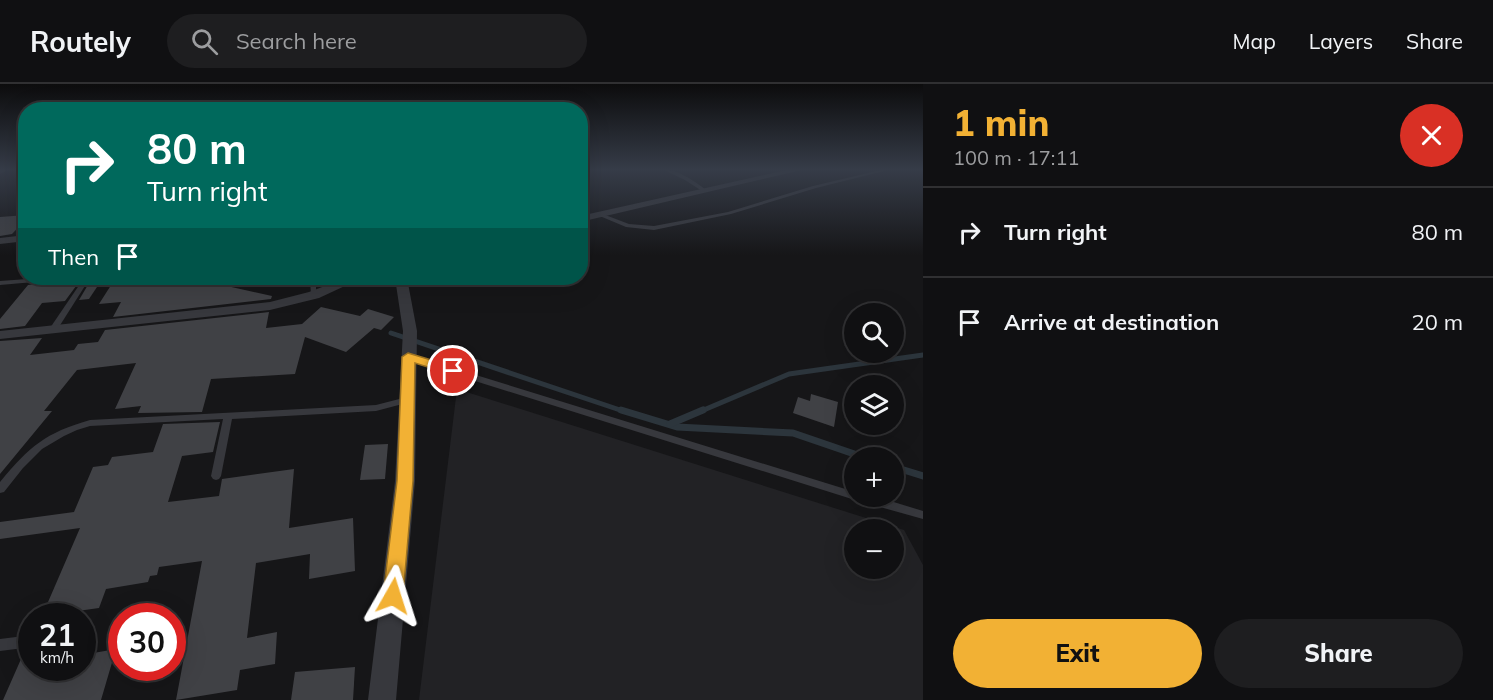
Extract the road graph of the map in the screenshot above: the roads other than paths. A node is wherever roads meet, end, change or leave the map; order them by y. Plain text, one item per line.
1 (670, 198) edge
2 (779, 198) edge
3 (598, 214) junction
4 (588, 217) edge
5 (18, 239) edge
6 (0, 241) edge
7 (18, 281) edge
8 (0, 283) edge
9 (82, 285) edge
10 (313, 285) edge
11 (339, 285) edge
12 (402, 285) edge
13 (314, 295) junction
14 (54, 328) junction
15 (0, 334) edge
16 (409, 344) junction
17 (407, 400) junction
18 (228, 415) junction
19 (216, 476) dead end
20 (0, 489) edge
21 (844, 492) edge
22 (897, 507) edge
23 (923, 514) edge
24 (18, 643) edge
25 (0, 645) edge
26 (381, 700) edge

1 - 3 street
2 - 3 lane
3 - 4 street
5 - 6 street
7 - 8 lane
9 - 14 lane
10 - 13 lane
11 - 13 street
12 - 16 street
13 - 14 street
14 - 15 street
16 - 17 street
16 - 21 lane
17 - 18 lane
17 - 26 street
18 - 19 lane
18 - 20 lane
22 - 23 lane
24 - 25 lane

